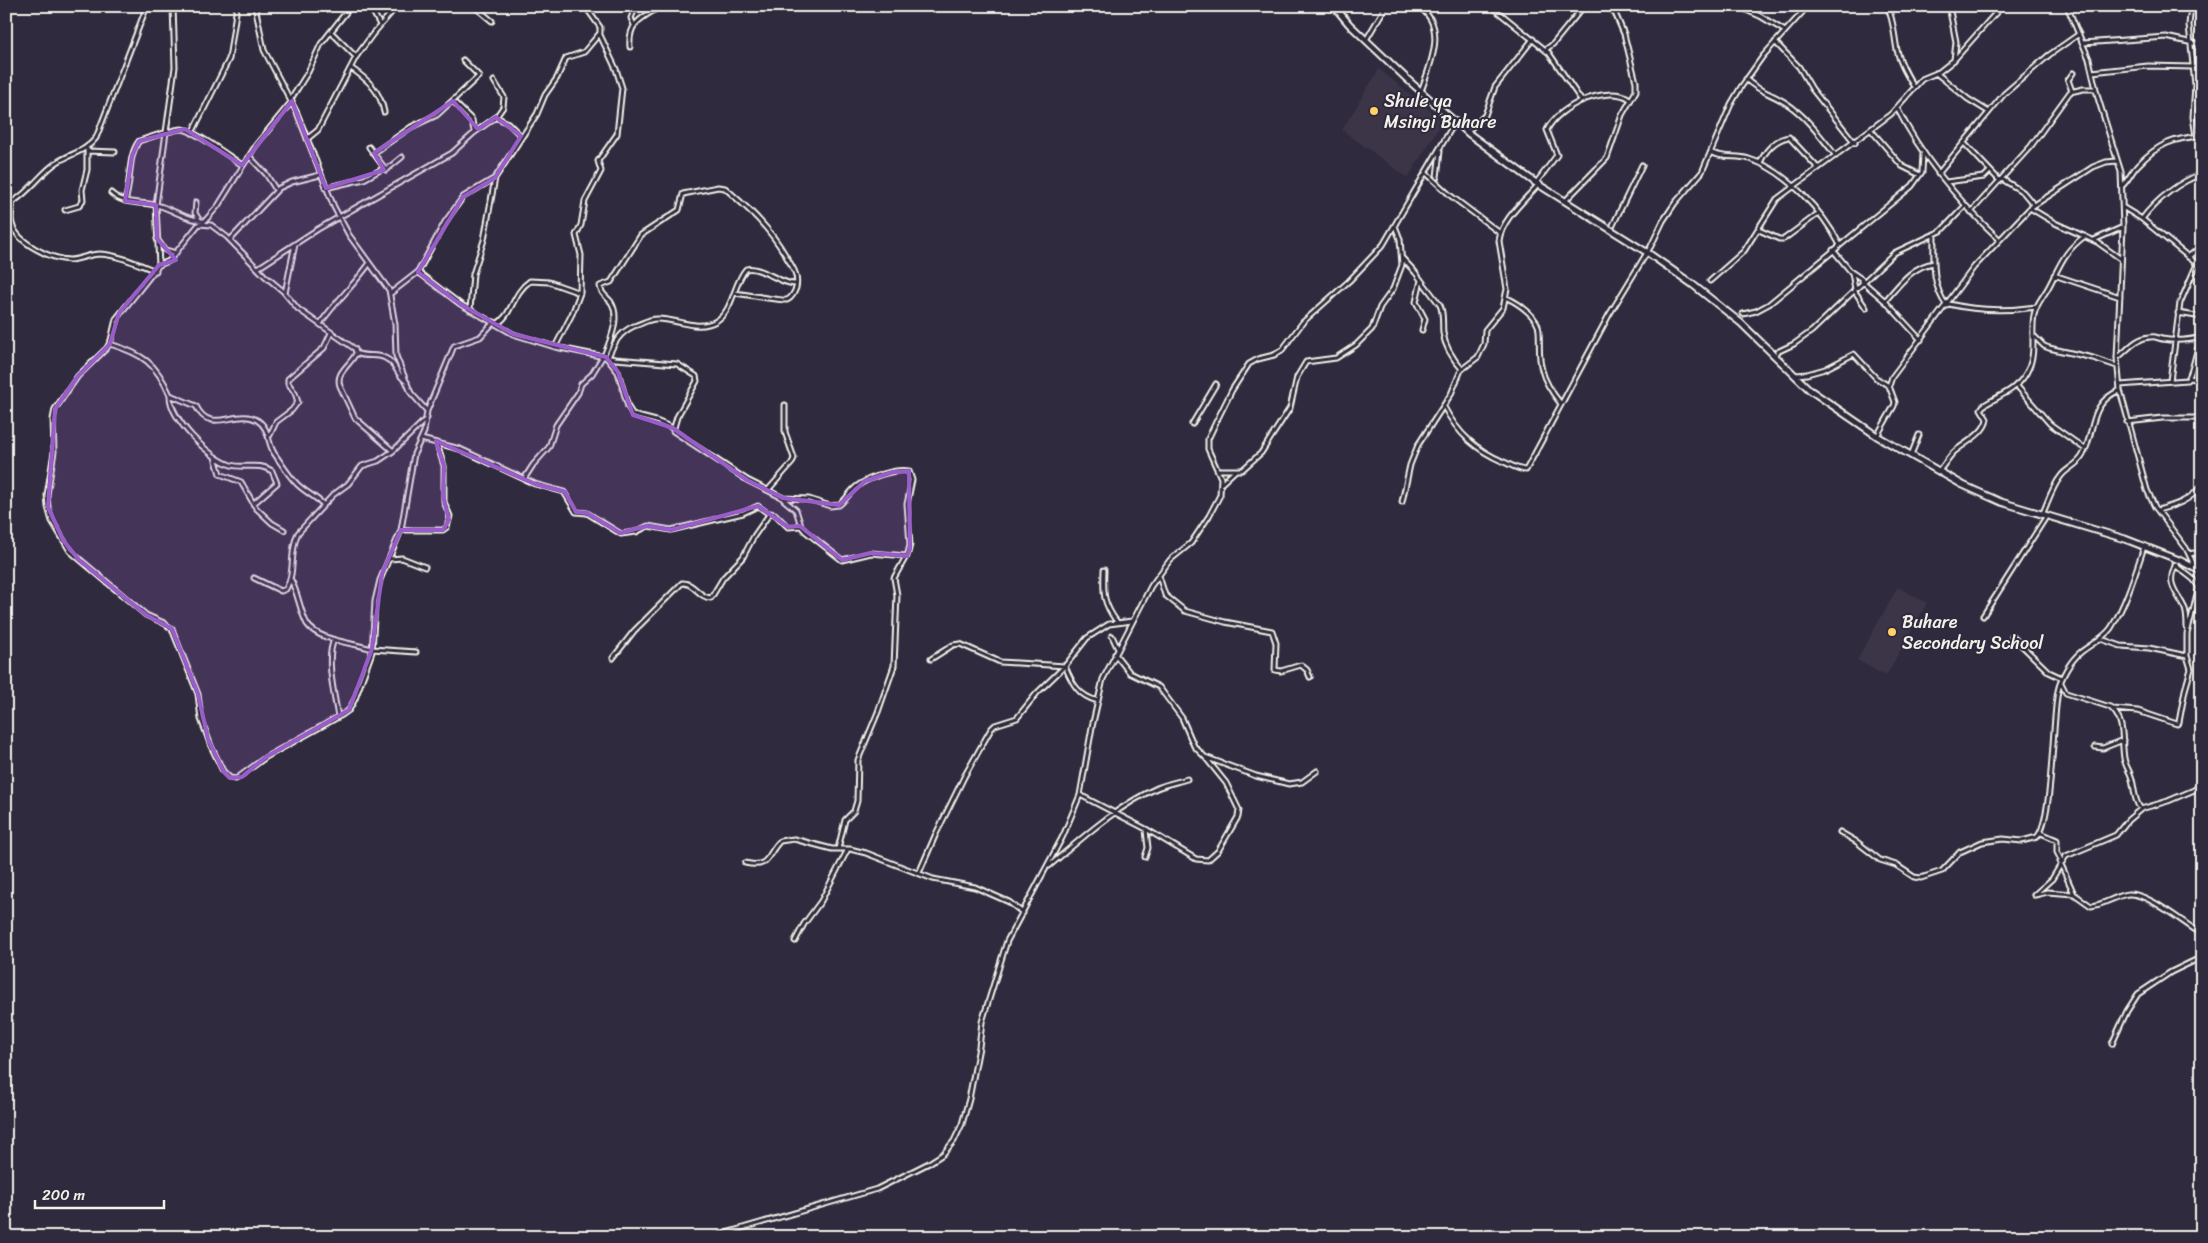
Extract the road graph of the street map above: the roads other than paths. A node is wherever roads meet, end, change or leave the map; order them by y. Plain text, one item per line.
1 (147, 6) edge
2 (173, 6) edge
3 (237, 6) edge
4 (255, 6) edge
5 (351, 6) edge
6 (370, 6) edge
7 (397, 6) edge
8 (474, 6) edge
9 (585, 6) edge
10 (636, 6) edge
11 (660, 6) edge
12 (1334, 6) edge
13 (1386, 6) edge
14 (1417, 6) edge
15 (1491, 6) edge
16 (1584, 6) edge
17 (1608, 6) edge
18 (1737, 6) edge
19 (1808, 6) edge
20 (1887, 6) edge
21 (1949, 6) edge
22 (2002, 6) edge
23 (2067, 6) edge
24 (2191, 6) edge
25 (492, 21) dead end
26 (380, 25) junction
27 (634, 25) junction
28 (1785, 30) junction
29 (331, 32) junction
30 (600, 34) junction
31 (2080, 34) junction
32 (1366, 40) junction
33 (1533, 40) junction
34 (1775, 42) junction
35 (2192, 42) junction
36 (2083, 43) junction
37 (2202, 45) edge
38 (630, 47) dead end
39 (1545, 50) junction
40 (356, 58) junction
41 (463, 60) dead end
42 (1954, 60) junction
43 (2193, 67) junction
44 (351, 68) junction
45 (2092, 72) junction
46 (1936, 73) junction
47 (2073, 73) dead end
48 (1746, 79) junction
49 (494, 81) dead end
50 (1914, 88) junction
51 (2096, 89) junction
52 (2072, 91) junction
53 (1421, 92) junction
54 (2202, 98) edge
55 (1630, 99) junction
56 (291, 100) junction
57 (1581, 100) junction
58 (453, 101) junction
59 (2194, 107) junction
60 (1897, 108) junction
61 (384, 112) dead end
62 (1989, 112) junction
63 (496, 116) junction
64 (1455, 122) junction
65 (1871, 130) junction
66 (192, 132) junction
67 (1467, 132) junction
68 (474, 133) junction
69 (165, 134) junction
70 (521, 136) junction
71 (2196, 136) junction
72 (2202, 136) edge
73 (307, 139) junction
74 (1855, 143) junction
75 (1964, 143) junction
76 (369, 147) dead end
77 (1440, 147) junction
78 (87, 149) junction
79 (116, 152) dead end
80 (374, 153) junction
81 (1712, 154) junction
82 (1923, 154) junction
83 (249, 156) junction
84 (1836, 156) junction
85 (402, 157) dead end
86 (2117, 161) junction
87 (1760, 163) junction
88 (242, 165) junction
89 (1642, 165) dead end
90 (384, 168) junction
91 (1818, 168) junction
92 (1990, 171) junction
93 (1426, 173) junction
94 (1938, 174) junction
95 (2202, 174) edge
96 (320, 175) junction
97 (1920, 175) junction
98 (1437, 177) dead end
99 (495, 178) junction
100 (2001, 180) junction
101 (1945, 182) junction
102 (1537, 183) junction
103 (2122, 185) junction
104 (1793, 186) junction
105 (325, 188) junction
106 (276, 190) junction
107 (110, 194) dead end
108 (6, 199) edge
109 (13, 201) junction
110 (1565, 201) junction
111 (125, 202) junction
112 (196, 202) dead end
113 (156, 205) junction
114 (1965, 206) junction
115 (2032, 206) junction
116 (2123, 207) junction
117 (66, 210) dead end
118 (1971, 212) junction
119 (1819, 213) junction
120 (339, 218) junction
121 (2142, 219) junction
122 (203, 222) junction
123 (1613, 225) dead end
124 (1395, 226) junction
125 (2123, 228) junction
126 (1759, 230) junction
127 (1500, 234) junction
128 (1934, 234) junction
129 (2085, 236) junction
130 (157, 238) junction
131 (1999, 239) junction
132 (230, 240) junction
133 (2093, 240) junction
134 (295, 244) junction
135 (1840, 245) junction
136 (2202, 246) edge
137 (1833, 250) junction
138 (176, 253) junction
139 (1648, 253) junction
140 (2188, 257) junction
141 (1402, 258) junction
142 (2121, 259) junction
143 (1934, 263) junction
144 (369, 264) junction
145 (2196, 264) junction
146 (159, 265) junction
147 (258, 268) junction
148 (2202, 268) edge
149 (156, 271) junction
150 (418, 272) junction
151 (1852, 273) junction
152 (2054, 275) junction
153 (1421, 279) junction
154 (1710, 281) dead end
155 (1863, 281) junction
156 (796, 284) junction
157 (1854, 289) junction
158 (391, 293) junction
159 (580, 293) junction
160 (735, 293) junction
161 (285, 294) junction
162 (2120, 297) junction
163 (1507, 298) junction
164 (1885, 301) junction
165 (1948, 305) junction
166 (2037, 307) junction
167 (1866, 308) dead end
168 (470, 310) junction
169 (2178, 313) junction
170 (1743, 314) dead end
171 (2202, 317) edge
172 (495, 323) junction
173 (320, 324) junction
174 (1422, 330) dead end
175 (331, 333) junction
176 (2202, 336) edge
177 (2035, 337) junction
178 (2174, 339) junction
179 (1921, 340) junction
180 (110, 344) junction
181 (554, 347) junction
182 (1777, 352) dead end
183 (356, 353) junction
184 (605, 356) junction
185 (2117, 358) junction
186 (2118, 366) junction
187 (1462, 369) junction
188 (1795, 375) junction
189 (2189, 378) junction
190 (2202, 380) edge
191 (407, 382) junction
192 (2170, 382) junction
193 (1216, 384) dead end
194 (2016, 385) junction
195 (1889, 386) junction
196 (2120, 388) junction
197 (170, 396) junction
198 (1562, 404) junction
199 (785, 405) dead end
200 (1444, 407) junction
201 (427, 411) junction
202 (427, 418) junction
203 (2200, 418) edge
204 (2128, 422) junction
205 (1192, 424) dead end
206 (673, 428) junction
207 (1919, 435) dead end
208 (269, 436) junction
209 (1877, 436) junction
210 (2202, 436) edge
211 (421, 440) junction
212 (437, 444) junction
213 (2085, 450) junction
214 (393, 451) junction
215 (215, 456) junction
216 (1911, 456) junction
217 (1218, 470) junction
218 (1235, 471) junction
219 (1938, 472) junction
220 (524, 479) junction
221 (1222, 484) junction
222 (2202, 485) edge
223 (768, 490) junction
224 (783, 498) junction
225 (1402, 502) dead end
226 (253, 504) junction
227 (324, 505) junction
228 (2158, 510) junction
229 (769, 514) junction
230 (2044, 516) junction
231 (801, 526) junction
232 (284, 530) dead end
233 (401, 530) junction
234 (2145, 546) junction
235 (2202, 551) edge
236 (2196, 553) junction
237 (2189, 554) junction
238 (906, 556) junction
239 (2202, 556) edge
240 (389, 560) junction
241 (2177, 562) junction
242 (425, 567) dead end
243 (2195, 567) junction
244 (1104, 570) dead end
245 (2202, 572) edge
246 (1159, 576) junction
247 (254, 578) dead end
248 (291, 580) junction
249 (1983, 616) dead end
250 (1133, 621) junction
251 (1117, 622) junction
252 (2187, 634) junction
253 (1112, 636) dead end
254 (2012, 636) dead end
255 (2100, 639) junction
256 (334, 640) junction
257 (372, 649) junction
258 (1118, 649) junction
259 (416, 652) dead end
260 (1114, 654) junction
261 (2187, 656) junction
262 (613, 658) dead end
263 (931, 659) dead end
264 (1065, 666) junction
265 (1310, 677) dead end
266 (2062, 678) junction
267 (2060, 682) junction
268 (1098, 701) junction
269 (2113, 709) junction
270 (338, 717) junction
271 (2123, 740) junction
272 (2095, 747) dead end
273 (1205, 757) junction
274 (1317, 771) dead end
275 (1187, 779) dead end
276 (2199, 786) dead end
277 (1080, 795) junction
278 (2141, 809) junction
279 (1114, 814) junction
280 (1146, 829) junction
281 (1840, 832) dead end
282 (2040, 833) junction
283 (838, 849) junction
284 (848, 849) junction
285 (1144, 857) dead end
286 (2061, 861) junction
287 (745, 863) dead end
288 (1046, 868) junction
289 (920, 874) junction
290 (2074, 894) junction
291 (1023, 913) junction
292 (2202, 934) edge
293 (795, 941) dead end
294 (2202, 957) edge
295 (2112, 1044) dead end
296 (712, 1237) edge

1 - 78 street
2 - 69 street
3 - 66 street
4 - 56 street
5 - 29 street
6 - 26 street
7 - 26 street
8 - 25 street
9 - 30 street
10 - 27 street
11 - 27 street
12 - 32 main road
13 - 32 street
14 - 53 street
15 - 33 street
16 - 39 street
17 - 55 street
18 - 28 street
19 - 28 street
20 - 50 street
21 - 42 street
22 - 42 street
23 - 31 street
24 - 35 street
26 - 40 street
27 - 38 street
28 - 34 street
29 - 40 street
29 - 56 street
30 - 70 street
30 - 159 street
31 - 36 street
31 - 62 street
32 - 53 main road
33 - 39 street
33 - 67 street
34 - 48 street
34 - 74 street
35 - 36 street
35 - 37 street
35 - 43 street
36 - 45 street
39 - 57 street
40 - 44 street
41 - 58 street
42 - 46 street
43 - 45 street
43 - 59 street
44 - 61 street
44 - 73 street
45 - 51 street
46 - 50 street
46 - 62 street
47 - 52 street
48 - 81 street
48 - 84 street
49 - 63 street
50 - 60 street
51 - 52 street
51 - 86 street
52 - 100 street
53 - 64 main road
54 - 59 street
55 - 57 street
55 - 110 street
56 - 73 street
56 - 83 street
57 - 102 street
58 - 68 street
58 - 80 street
59 - 71 street
60 - 65 street
60 - 82 street
62 - 75 street
63 - 68 street
63 - 70 street
64 - 67 main road
64 - 77 street
65 - 74 street
65 - 97 street
66 - 69 street
66 - 88 street
67 - 102 main road
68 - 120 street
69 - 111 street
69 - 113 street
70 - 99 street
71 - 72 street
71 - 103 street
73 - 96 street
74 - 84 street
75 - 92 street
75 - 94 street
76 - 80 street
77 - 93 street
77 - 98 street
78 - 79 street
78 - 109 street
78 - 117 street
80 - 90 street
81 - 87 street
81 - 139 street
82 - 94 street
82 - 97 street
83 - 88 street
83 - 106 street
84 - 91 street
85 - 90 street
86 - 103 street
86 - 115 street
87 - 91 street
87 - 104 street
88 - 122 street
89 - 123 street
90 - 105 street
91 - 104 street
92 - 100 street
92 - 101 street
93 - 124 street
93 - 127 street
94 - 101 street
95 - 121 street
96 - 105 street
96 - 106 street
97 - 135 street
99 - 150 street
99 - 168 street
100 - 115 street
100 - 118 street
101 - 114 street
102 - 110 main road
102 - 127 street
103 - 116 street
104 - 119 street
104 - 126 street
105 - 120 street
106 - 132 street
107 - 111 street
108 - 109 street
109 - 149 street
110 - 139 main road
111 - 113 street
112 - 122 street
113 - 122 street
113 - 130 street
114 - 118 street
114 - 128 street
115 - 129 street
115 - 131 street
116 - 121 street
116 - 125 street
118 - 131 street
119 - 126 street
119 - 135 street
120 - 134 street
120 - 144 street
121 - 140 street
122 - 132 street
122 - 138 street
124 - 141 street
124 - 217 street
125 - 133 street
125 - 142 street
126 - 154 street
127 - 163 street
128 - 143 street
128 - 155 street
129 - 133 street
129 - 152 street
130 - 138 street
130 - 146 street
131 - 165 street
132 - 147 street
133 - 142 street
134 - 147 street
134 - 161 street
135 - 137 street
136 - 140 street
137 - 151 street
137 - 170 street
138 - 146 street
139 - 188 main road
139 - 198 street
140 - 145 street
141 - 153 street
141 - 218 street
142 - 162 street
143 - 164 street
143 - 165 street
144 - 158 street
144 - 173 street
145 - 148 street
145 - 169 street
146 - 149 street
147 - 161 street
149 - 180 street
150 - 158 street
150 - 168 street
151 - 155 street
151 - 157 street
152 - 162 street
152 - 166 street
153 - 174 street
153 - 187 street
155 - 157 street
155 - 164 street
156 - 160 street
156 - 160 street
156 - 184 street
157 - 167 street
157 - 182 street
158 - 191 street
159 - 172 street
159 - 181 street
160 - 184 street
161 - 173 street
162 - 185 street
163 - 187 street
163 - 198 street
164 - 179 street
165 - 166 street
165 - 179 street
166 - 177 street
168 - 172 street
169 - 171 street
169 - 178 street
172 - 181 street
172 - 201 street
173 - 175 street
175 - 183 street
175 - 208 street
176 - 178 street
176 - 189 street
177 - 186 street
177 - 194 street
178 - 185 street
178 - 192 street
179 - 195 street
180 - 197 street
180 - 270 street
181 - 184 street
183 - 191 street
183 - 214 street
184 - 206 street
184 - 206 street
184 - 220 street
185 - 186 street
186 - 196 street
187 - 200 street
188 - 195 street
188 - 209 main road
189 - 190 street
189 - 192 street
191 - 201 street
192 - 196 street
193 - 205 street
194 - 213 street
194 - 219 street
195 - 209 street
196 - 204 street
196 - 213 street
197 - 208 street
197 - 215 street
198 - 200 street
199 - 223 street
200 - 225 street
201 - 202 street
202 - 211 street
202 - 214 street
203 - 204 street
203 - 210 street
204 - 228 street
206 - 223 street
207 - 216 street
208 - 227 street
209 - 216 main road
211 - 212 street
211 - 233 street
212 - 220 street
212 - 233 street
213 - 230 street
214 - 227 street
215 - 226 street
215 - 226 street
216 - 219 main road
217 - 218 street
217 - 221 street
218 - 221 street
219 - 230 main road
220 - 229 street
221 - 246 street
222 - 228 street
223 - 224 street
224 - 231 street
224 - 238 street
226 - 232 street
227 - 248 street
228 - 237 street
229 - 231 street
229 - 262 street
230 - 234 main road
230 - 249 street
231 - 238 street
233 - 240 street
234 - 241 main road
234 - 255 street
235 - 236 street
236 - 237 street
236 - 239 street
237 - 243 street
238 - 283 street
240 - 242 street
240 - 257 street
241 - 243 main road
241 - 252 street
241 - 252 street
243 - 245 main road
244 - 251 street
246 - 250 street
246 - 265 street
247 - 248 street
248 - 256 street
250 - 251 street
250 - 258 street
251 - 264 street
252 - 261 street
253 - 258 street
254 - 266 street
255 - 261 street
255 - 266 street
256 - 257 street
256 - 270 street
257 - 259 street
257 - 270 street
258 - 260 street
260 - 268 street
260 - 273 street
261 - 269 street
263 - 264 street
264 - 268 street
264 - 289 street
266 - 267 street
267 - 269 street
267 - 282 street
268 - 277 street
269 - 271 street
271 - 272 street
271 - 278 street
273 - 274 street
273 - 280 street
275 - 279 street
276 - 278 street
277 - 279 street
277 - 288 street
278 - 286 street
279 - 280 street
279 - 288 street
280 - 285 street
281 - 282 street
282 - 286 street
283 - 284 street
283 - 287 street
284 - 289 street
284 - 293 street
286 - 290 street
286 - 290 street
288 - 291 street
289 - 291 street
290 - 292 street
291 - 296 street
294 - 295 street

